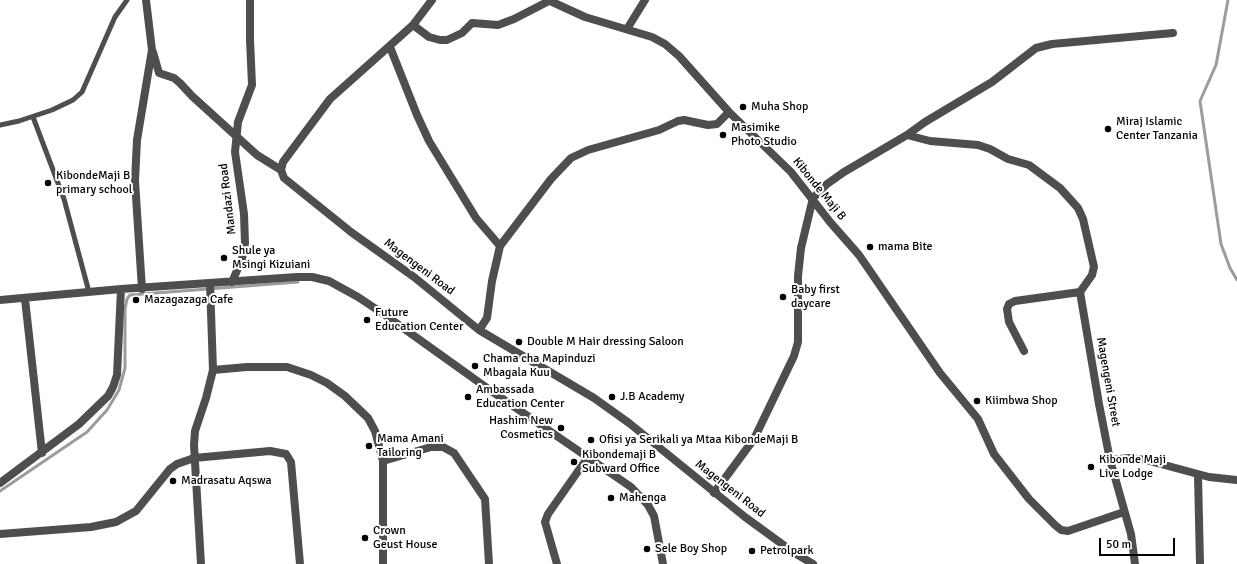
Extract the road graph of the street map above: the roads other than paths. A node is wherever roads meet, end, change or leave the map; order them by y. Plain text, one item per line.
1 (127, 0) edge
2 (146, 0) edge
3 (250, 0) edge
4 (432, 0) edge
5 (646, 0) edge
6 (549, 1) edge
7 (413, 25) junction
8 (627, 29) junction
9 (1173, 33) dead end
10 (390, 47) junction
11 (152, 50) junction
12 (729, 112) junction
13 (33, 117) junction
14 (0, 125) edge
15 (907, 135) junction
16 (236, 136) junction
17 (281, 170) junction
18 (813, 198) junction
19 (500, 246) junction
20 (232, 282) junction
21 (210, 283) junction
22 (121, 289) junction
23 (142, 289) junction
24 (89, 292) junction
25 (1080, 292) junction
26 (25, 299) junction
27 (0, 300) edge
28 (479, 330) junction
29 (1024, 351) dead end
30 (213, 370) junction
31 (42, 453) junction
32 (588, 457) junction
33 (194, 458) junction
34 (1110, 460) junction
35 (382, 461) junction
36 (1198, 475) junction
37 (1237, 480) edge
38 (0, 483) edge
39 (714, 493) junction
40 (1124, 512) junction
41 (0, 534) edge
42 (201, 564) edge
43 (300, 564) edge
44 (383, 564) edge
45 (488, 564) edge
46 (556, 564) edge
47 (663, 564) edge
48 (813, 564) edge
49 (1134, 564) edge
50 (1200, 564) edge

1 - 13 lane
2 - 11 street
3 - 16 street, Mandazi Road
4 - 7 street
5 - 8 street
6 - 7 street, Kibonde Maji B
6 - 8 street, Kibonde Maji B
7 - 10 street
8 - 12 street, Kibonde Maji B
9 - 15 street
10 - 17 street
10 - 19 street
11 - 16 street
11 - 23 street
12 - 18 street, Kibonde Maji B
12 - 19 street
13 - 14 lane
13 - 24 lane
15 - 18 street
15 - 25 street
16 - 17 street
16 - 20 street, Mandazi Road
17 - 28 street, Magengeni Road
18 - 39 street
18 - 40 street, Kibonde Maji B
19 - 28 street
20 - 21 street
20 - 32 street
21 - 23 street
21 - 30 street
22 - 23 street
22 - 24 street
22 - 31 street
24 - 26 street
25 - 29 street
25 - 34 street, Magengeni Street
26 - 27 street
26 - 31 street
28 - 39 street, Magengeni Road
30 - 33 street
30 - 35 street
31 - 38 street
32 - 46 street
32 - 47 street
33 - 41 street
33 - 42 street
33 - 43 street
34 - 36 street
34 - 40 street, Magengeni Street
35 - 44 street
35 - 45 street
36 - 37 street
36 - 50 street
39 - 48 street, Magengeni Road
40 - 49 street, Magengeni Street

